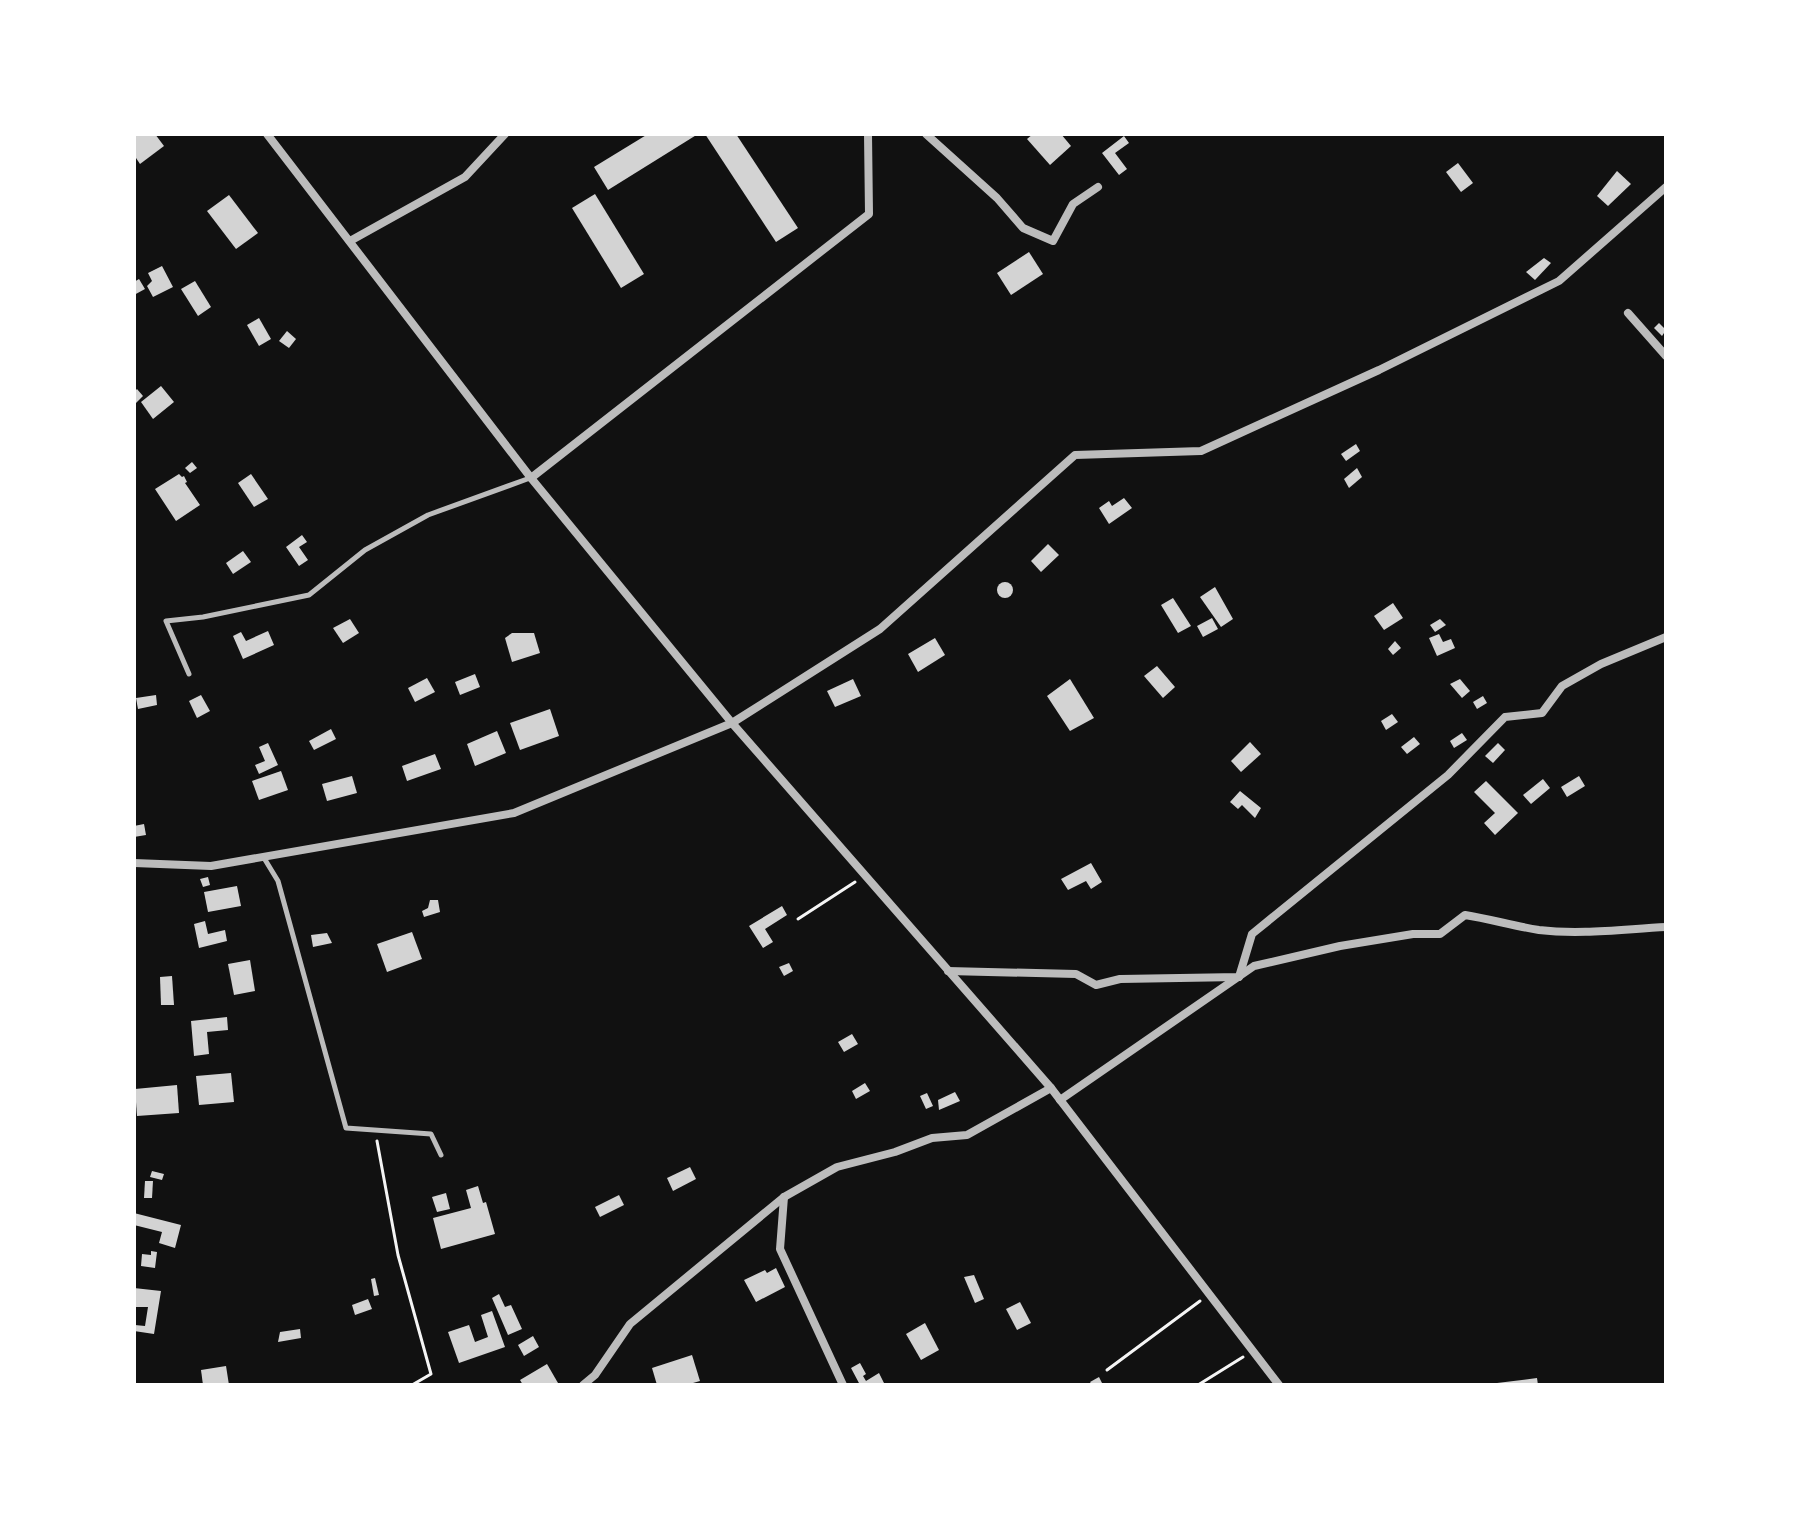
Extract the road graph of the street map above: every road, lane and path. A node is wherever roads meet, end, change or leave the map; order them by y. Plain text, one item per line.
1 (267, 134) edge
2 (505, 134) edge
3 (868, 134) edge
4 (926, 134) edge
5 (1098, 187) dead end
6 (1666, 187) edge
7 (350, 241) junction
8 (1628, 313) dead end
9 (1666, 356) edge
10 (531, 478) junction
11 (1666, 637) edge
12 (189, 674) dead end
13 (732, 723) junction
14 (264, 857) junction
15 (134, 863) edge
16 (865, 875) junction
17 (798, 919) dead end
18 (1666, 927) edge
19 (948, 971) junction
20 (1239, 977) junction
21 (1051, 1088) junction
22 (1060, 1100) junction
23 (375, 1130) junction
24 (441, 1155) dead end
25 (784, 1197) junction
26 (1209, 1294) junction
27 (1253, 1351) junction
28 (1107, 1370) dead end
29 (412, 1385) edge
30 (583, 1385) edge
31 (843, 1385) edge
32 (1198, 1385) edge
33 (1279, 1385) edge

1 - 7 street
2 - 7 street
3 - 10 street
4 - 5 street
6 - 13 street
7 - 10 street
8 - 9 street
10 - 12 lane
10 - 13 street
11 - 20 street
13 - 14 street
13 - 16 street
14 - 15 street
14 - 23 lane
16 - 17 path
16 - 19 street
18 - 20 street
19 - 20 street
19 - 21 street
20 - 22 street
21 - 22 street
21 - 25 street
22 - 26 street
23 - 24 lane
23 - 29 path
25 - 30 street
25 - 31 street
26 - 27 street
26 - 28 path
27 - 32 path
27 - 33 street

